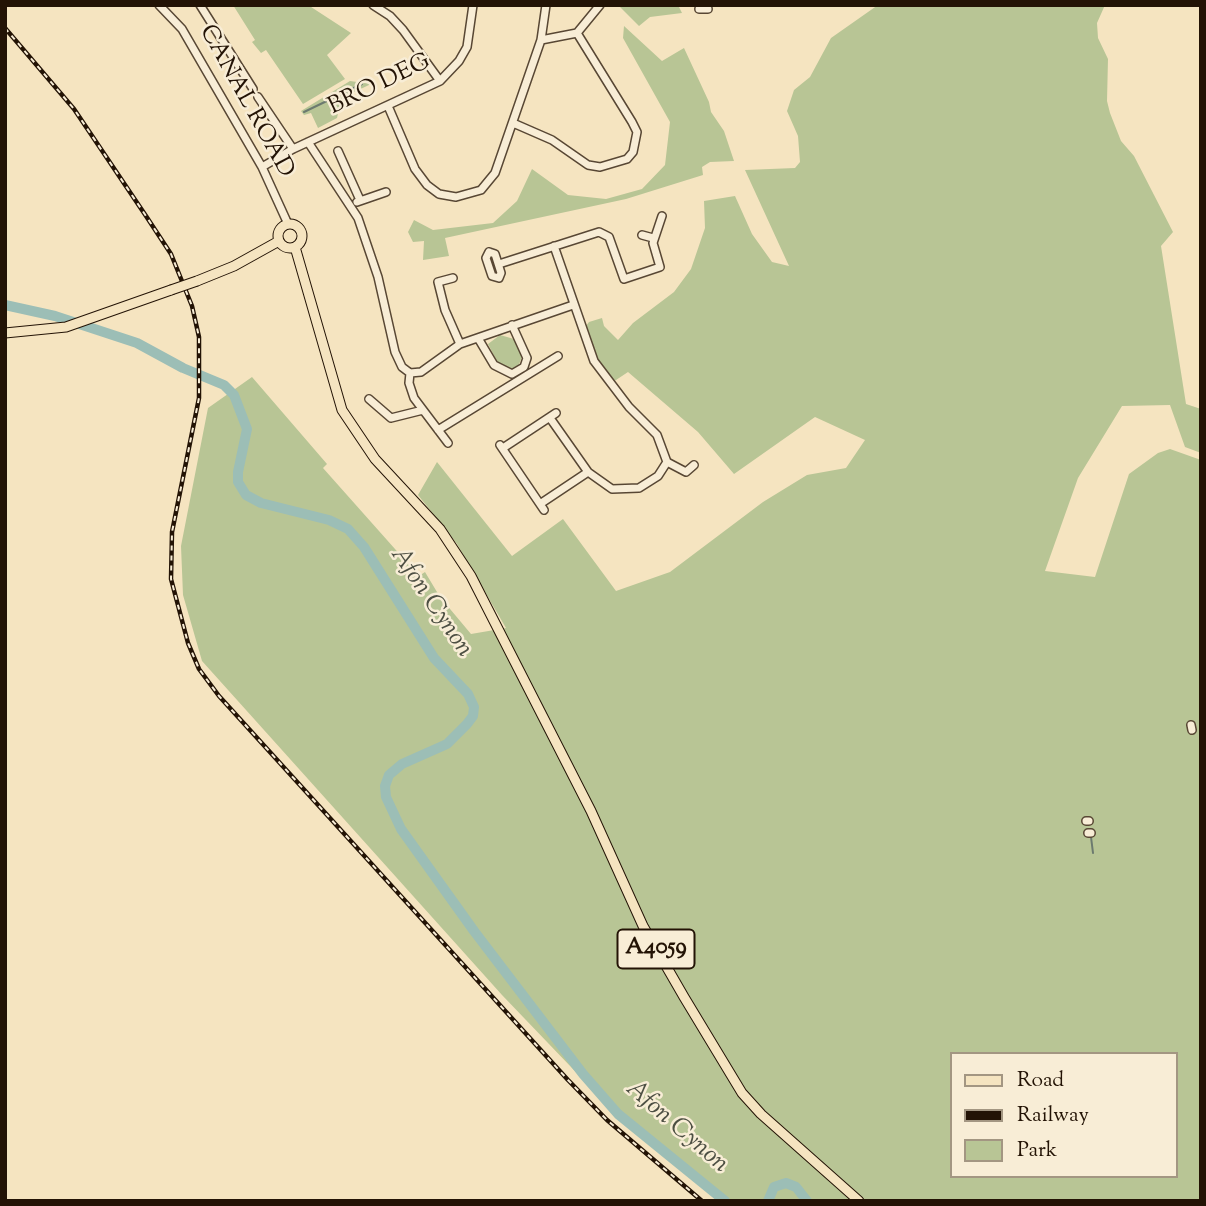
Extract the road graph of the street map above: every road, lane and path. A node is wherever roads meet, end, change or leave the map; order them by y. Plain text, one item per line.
1 (159, 5) edge
2 (200, 5) edge
3 (373, 5) edge
4 (473, 5) edge
5 (546, 5) edge
6 (600, 5) edge
7 (577, 33) junction
8 (541, 40) junction
9 (440, 81) junction
10 (388, 106) junction
11 (513, 123) junction
12 (307, 142) junction
13 (293, 149) junction
14 (338, 151) dead end
15 (262, 167) junction
16 (386, 192) dead end
17 (360, 200) junction
18 (351, 205) junction
19 (662, 216) dead end
20 (288, 224) junction
21 (642, 235) dead end
22 (653, 238) junction
23 (279, 241) junction
24 (554, 246) junction
25 (295, 247) junction
26 (499, 264) dead end
27 (453, 278) dead end
28 (573, 305) junction
29 (512, 325) junction
30 (5, 334) edge
31 (478, 338) junction
32 (460, 344) junction
33 (558, 356) dead end
34 (410, 373) junction
35 (369, 398) dead end
36 (423, 410) junction
37 (438, 430) junction
38 (447, 443) dead end
39 (667, 463) junction
40 (694, 465) dead end
41 (588, 472) junction
42 (859, 1201) edge

1 - 15 street, CANAL ROAD
2 - 13 street
3 - 9 street
4 - 9 street, BRO DEG
5 - 8 street
6 - 7 street
7 - 8 street
7 - 11 street
8 - 11 street
9 - 10 street, BRO DEG
10 - 11 street
10 - 12 street, BRO DEG
12 - 13 street, BRO DEG
12 - 18 street
13 - 15 street, BRO DEG
14 - 17 street
15 - 20 street, CANAL ROAD
16 - 17 street
17 - 18 street
18 - 34 street
19 - 22 street
20 - 23 main road
20 - 25 main road
21 - 22 street
22 - 24 street
23 - 25 main road
23 - 30 main road, bridge
24 - 26 street
24 - 28 street
25 - 42 main road, A4059
27 - 32 street
28 - 29 street
28 - 39 street
29 - 31 street
29 - 31 street
31 - 32 street
32 - 34 street
33 - 37 street
34 - 36 street
35 - 36 street
36 - 37 street
37 - 38 street
39 - 40 street
39 - 41 street
41 - 41 street

